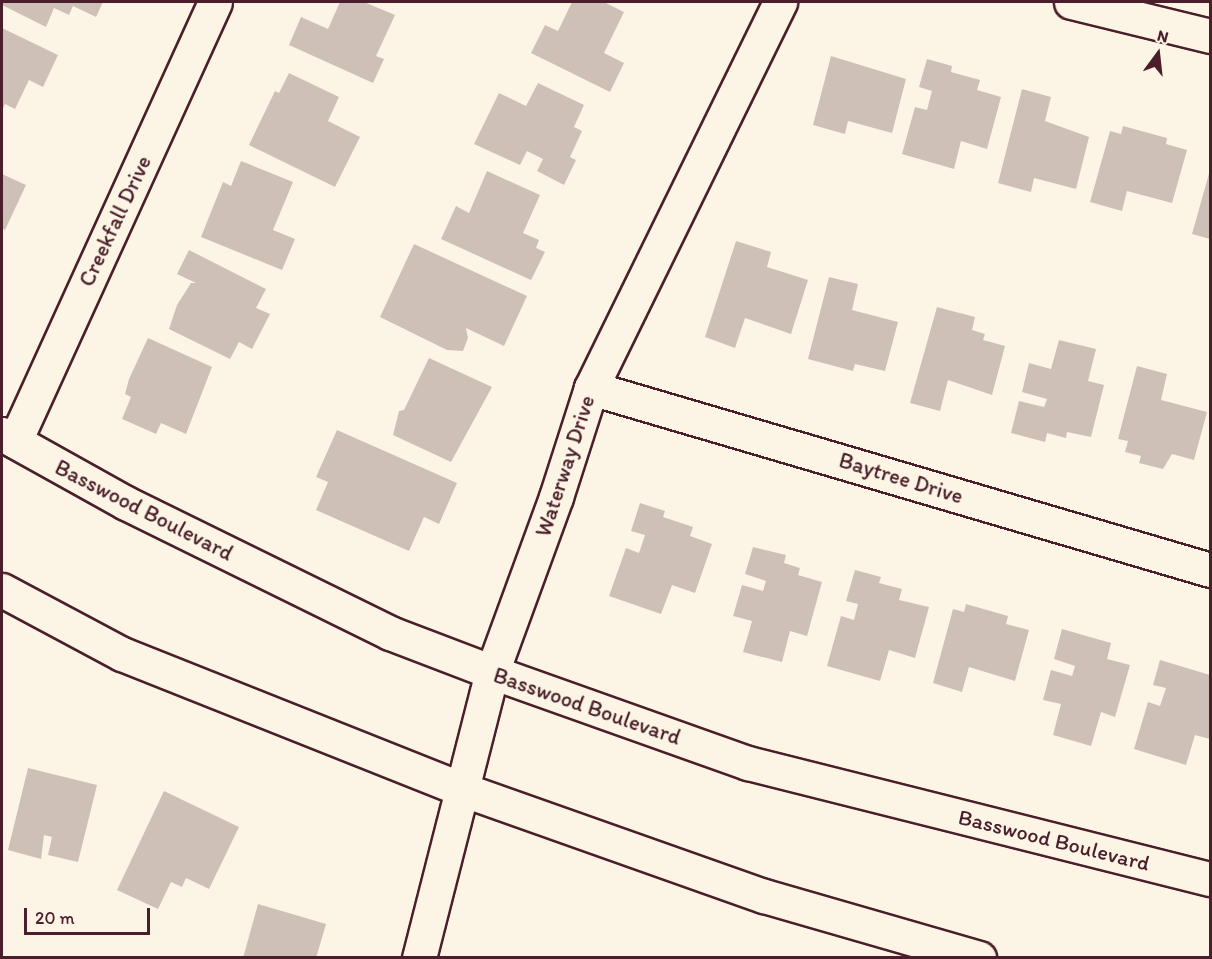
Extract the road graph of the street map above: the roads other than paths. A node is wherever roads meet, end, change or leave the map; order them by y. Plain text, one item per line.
1 (215, 2) edge
2 (780, 2) edge
3 (1071, 2) edge
4 (1210, 36) edge
5 (591, 388) junction
6 (8, 437) edge
7 (1210, 570) edge
8 (2, 590) edge
9 (492, 672) junction
10 (464, 790) junction
11 (1210, 879) edge
12 (419, 957) edge
13 (979, 957) edge

1 - 6 main road, Creekfall Drive
2 - 5 main road, Waterway Drive
3 - 4 main road
5 - 7 main road, Baytree Drive
5 - 9 main road, Waterway Drive
6 - 9 main road, Basswood Boulevard
8 - 10 main road
9 - 10 main road, Waterway Drive
9 - 11 main road, Basswood Boulevard
10 - 12 main road, Waterway Drive
10 - 13 main road

